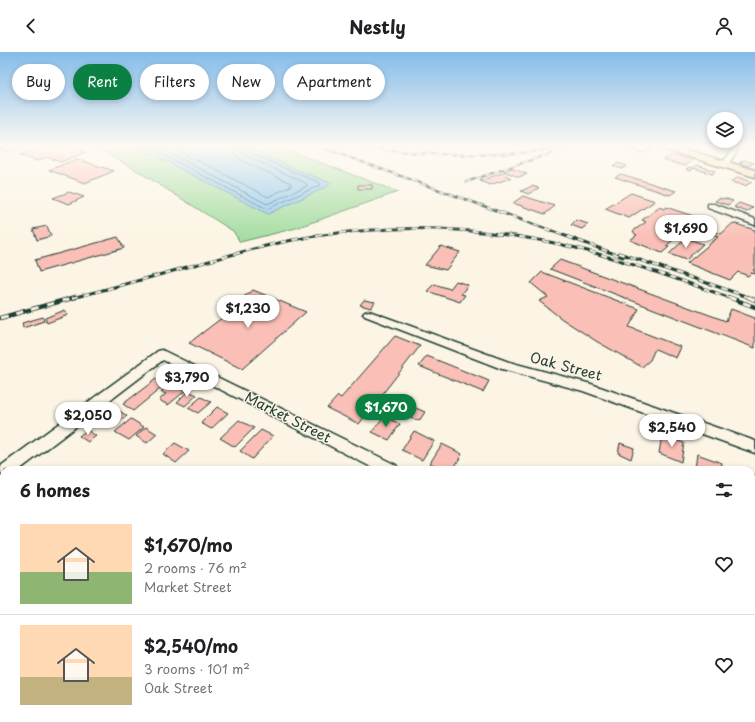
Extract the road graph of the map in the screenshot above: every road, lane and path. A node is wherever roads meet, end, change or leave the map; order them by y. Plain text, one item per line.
1 (711, 206) dead end
2 (755, 222) edge
3 (369, 314) dead end
4 (755, 447) edge
5 (12, 466) edge
6 (383, 466) edge

1 - 2 street
3 - 4 street, Oak Street
5 - 6 street, Market Street

